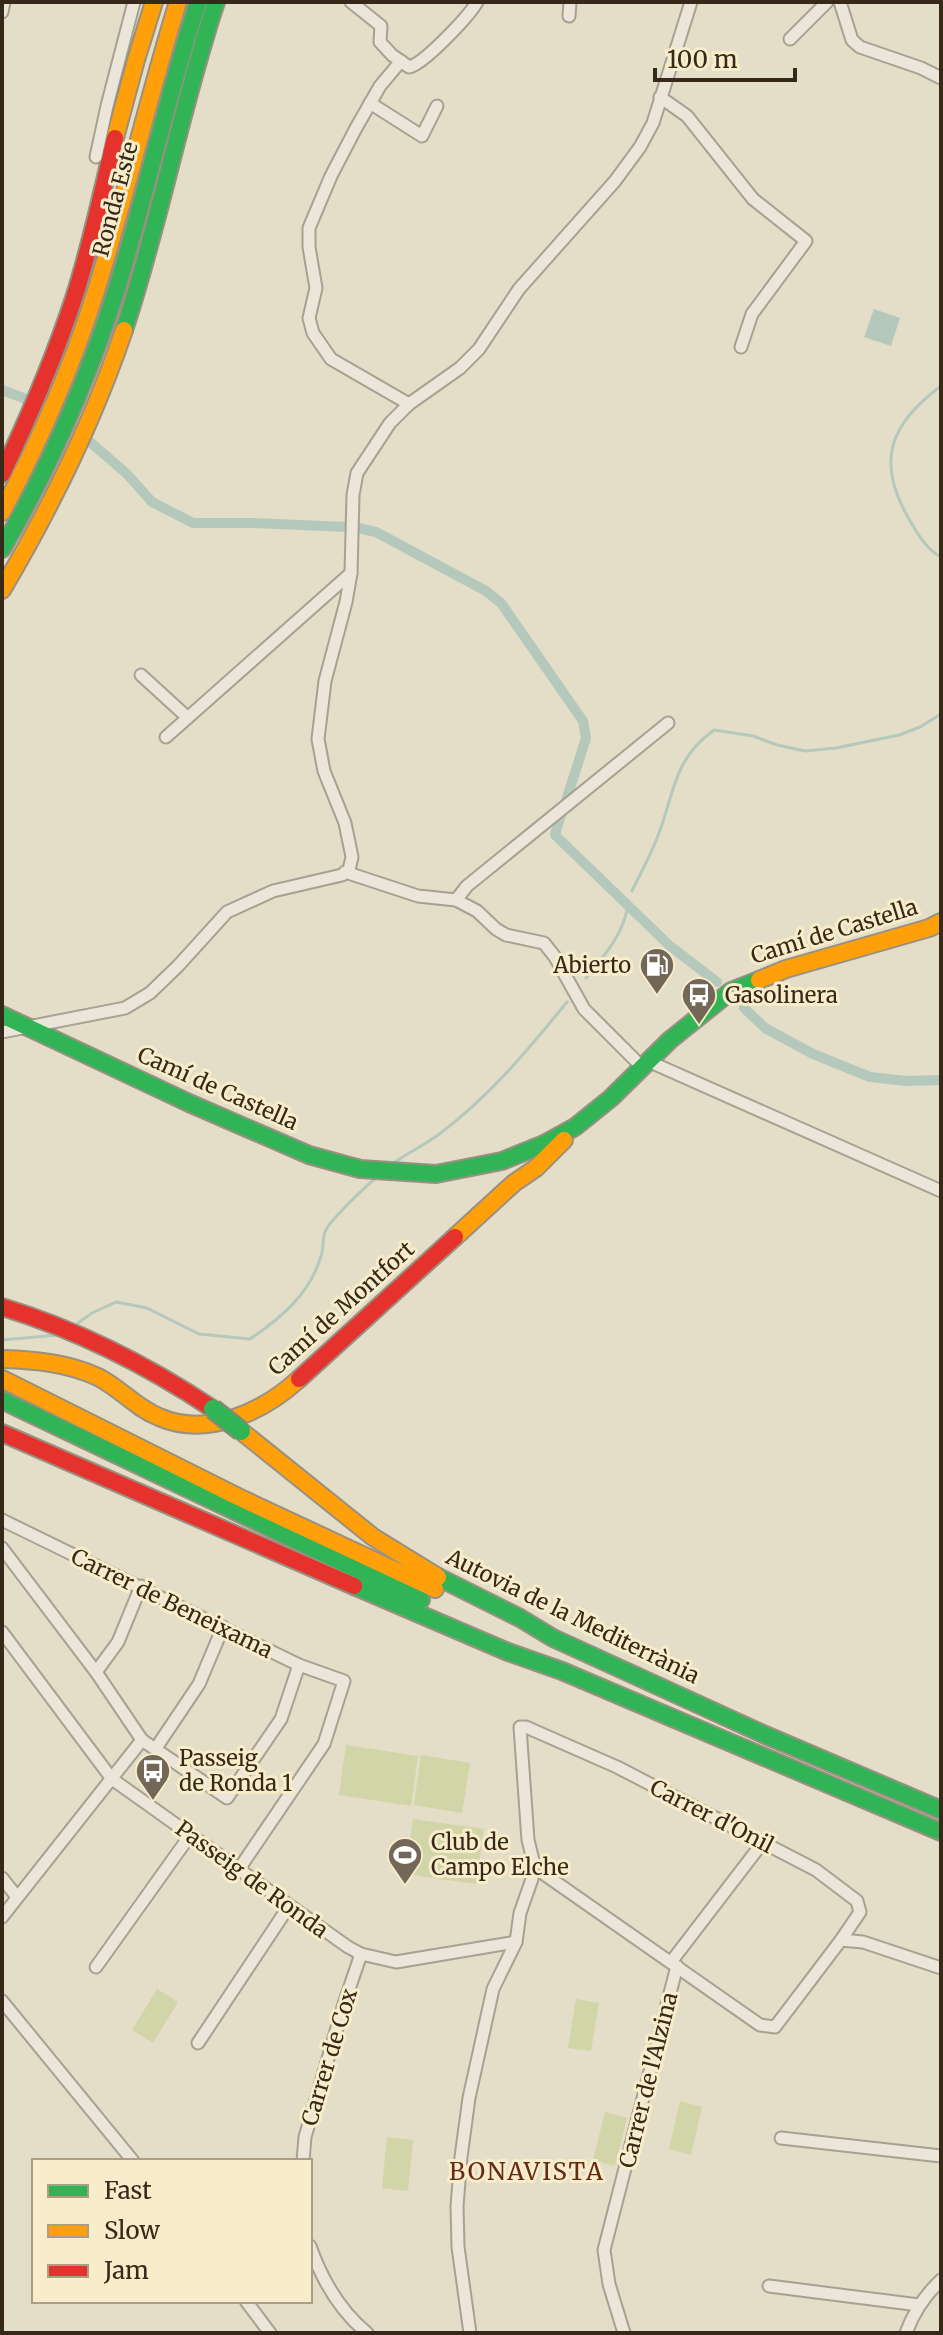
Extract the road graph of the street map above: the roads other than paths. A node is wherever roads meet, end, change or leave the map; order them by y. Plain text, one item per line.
1 (4, 2) edge
2 (134, 2) edge
3 (154, 2) edge
4 (178, 2) edge
5 (198, 2) edge
6 (216, 2) edge
7 (351, 2) edge
8 (477, 2) edge
9 (570, 2) edge
10 (691, 2) edge
11 (827, 2) edge
12 (840, 2) edge
13 (2, 12) edge
14 (569, 16) dead end
15 (790, 39) dead end
16 (401, 61) junction
17 (941, 78) edge
18 (660, 97) junction
19 (370, 103) junction
20 (437, 106) dead end
21 (96, 157) dead end
22 (741, 347) dead end
23 (66, 403) junction
24 (409, 404) junction
25 (54, 428) junction
26 (2, 474) edge
27 (2, 512) edge
28 (2, 549) edge
29 (351, 573) junction
30 (2, 590) edge
31 (141, 675) dead end
32 (187, 717) junction
33 (668, 723) dead end
34 (166, 737) dead end
35 (345, 872) junction
36 (456, 900) junction
37 (941, 922) edge
38 (2, 1015) edge
39 (24, 1027) junction
40 (2, 1032) edge
41 (640, 1069) junction
42 (576, 1121) junction
43 (526, 1151) junction
44 (475, 1160) junction
45 (502, 1161) junction
46 (536, 1168) junction
47 (424, 1173) junction
48 (514, 1183) junction
49 (941, 1191) edge
50 (10, 1309) edge
51 (2, 1359) edge
52 (2, 1379) edge
53 (2, 1400) edge
54 (2, 1433) edge
55 (2, 1520) edge
56 (2, 1548) edge
57 (141, 1586) junction
58 (223, 1627) junction
59 (2, 1632) edge
60 (553, 1638) junction
61 (299, 1665) junction
62 (562, 1671) junction
63 (96, 1672) junction
64 (142, 1740) junction
65 (156, 1748) junction
66 (112, 1779) junction
67 (941, 1810) edge
68 (941, 1832) edge
69 (191, 1834) junction
70 (763, 1842) junction
71 (239, 1869) junction
72 (538, 1877) junction
73 (2, 1878) edge
74 (17, 1897) junction
75 (289, 1906) junction
76 (2, 1917) edge
77 (841, 1940) junction
78 (516, 1942) junction
79 (361, 1954) junction
80 (674, 1964) junction
81 (96, 1967) dead end
82 (941, 1968) edge
83 (2, 2001) edge
84 (198, 2043) dead end
85 (781, 2138) dead end
86 (941, 2156) edge
87 (131, 2159) edge
88 (303, 2159) edge
89 (312, 2251) edge
90 (941, 2280) edge
91 (769, 2286) dead end
92 (248, 2303) edge
93 (919, 2305) junction
94 (270, 2333) edge
95 (367, 2333) edge
96 (470, 2333) edge
97 (624, 2333) edge
98 (906, 2333) edge

1 - 13 street
2 - 21 street
3 - 26 main road
4 - 23 main road, Ronda Este
5 - 23 main road, Ronda Este
6 - 30 main road
7 - 16 street
8 - 16 street
9 - 14 street
10 - 18 street
11 - 15 street
12 - 17 street
16 - 19 street
18 - 22 street
18 - 24 street
19 - 20 street
19 - 24 street
23 - 25 main road
24 - 29 street
25 - 27 main road
25 - 28 main road
29 - 32 street
29 - 35 street
31 - 32 street
32 - 34 street
33 - 36 street
35 - 36 street
35 - 39 street
36 - 41 street
37 - 41 main road, Camí de Castella
38 - 39 main road, Camí de Castella
39 - 40 street
39 - 47 main road, Camí de Castella
41 - 42 main road, Camí de Castella
41 - 49 street
42 - 43 main road, Camí de Castella
42 - 44 main road, Camí de Castella
42 - 46 main road, Camí de Montfort
43 - 44 main road
43 - 45 main road, Camí de Castella
43 - 46 main road
43 - 48 main road
44 - 47 main road, Camí de Castella
45 - 47 main road, Camí de Castella
45 - 48 main road
46 - 48 main road, Camí de Montfort
48 - 51 main road, Camí de Montfort
50 - 60 main road, Autovia de la Mediterrània, bridge
52 - 60 main road
53 - 62 main road
54 - 62 main road
55 - 57 street, Carrer de Beneixama
56 - 63 street
57 - 58 street, Carrer de Beneixama
57 - 63 street
58 - 61 street, Carrer de Beneixama
58 - 65 street
59 - 66 street, Passeig de Ronda
60 - 67 main road, Autovia de la Mediterrània
61 - 65 street
61 - 71 street, Carrer de Beneixama
62 - 68 main road
63 - 64 street
64 - 65 street
64 - 66 street
66 - 69 street, Passeig de Ronda
66 - 74 street
69 - 71 street, Passeig de Ronda
69 - 81 street
70 - 72 street, Carrer d'Onil
70 - 77 street, Carrer d'Onil
70 - 80 street, Carrer de l'Alzina
71 - 75 street, Passeig de Ronda
72 - 78 street
72 - 80 street
73 - 74 street
74 - 76 street
75 - 79 street, Passeig de Ronda
75 - 84 street
77 - 80 street
77 - 82 street
78 - 79 street, Passeig de Ronda
78 - 96 street
79 - 88 street, Carrer de Cox
80 - 97 street, Carrer de l'Alzina
83 - 87 street
85 - 86 street
89 - 95 street
90 - 93 street
91 - 93 street
92 - 94 street
93 - 98 street

